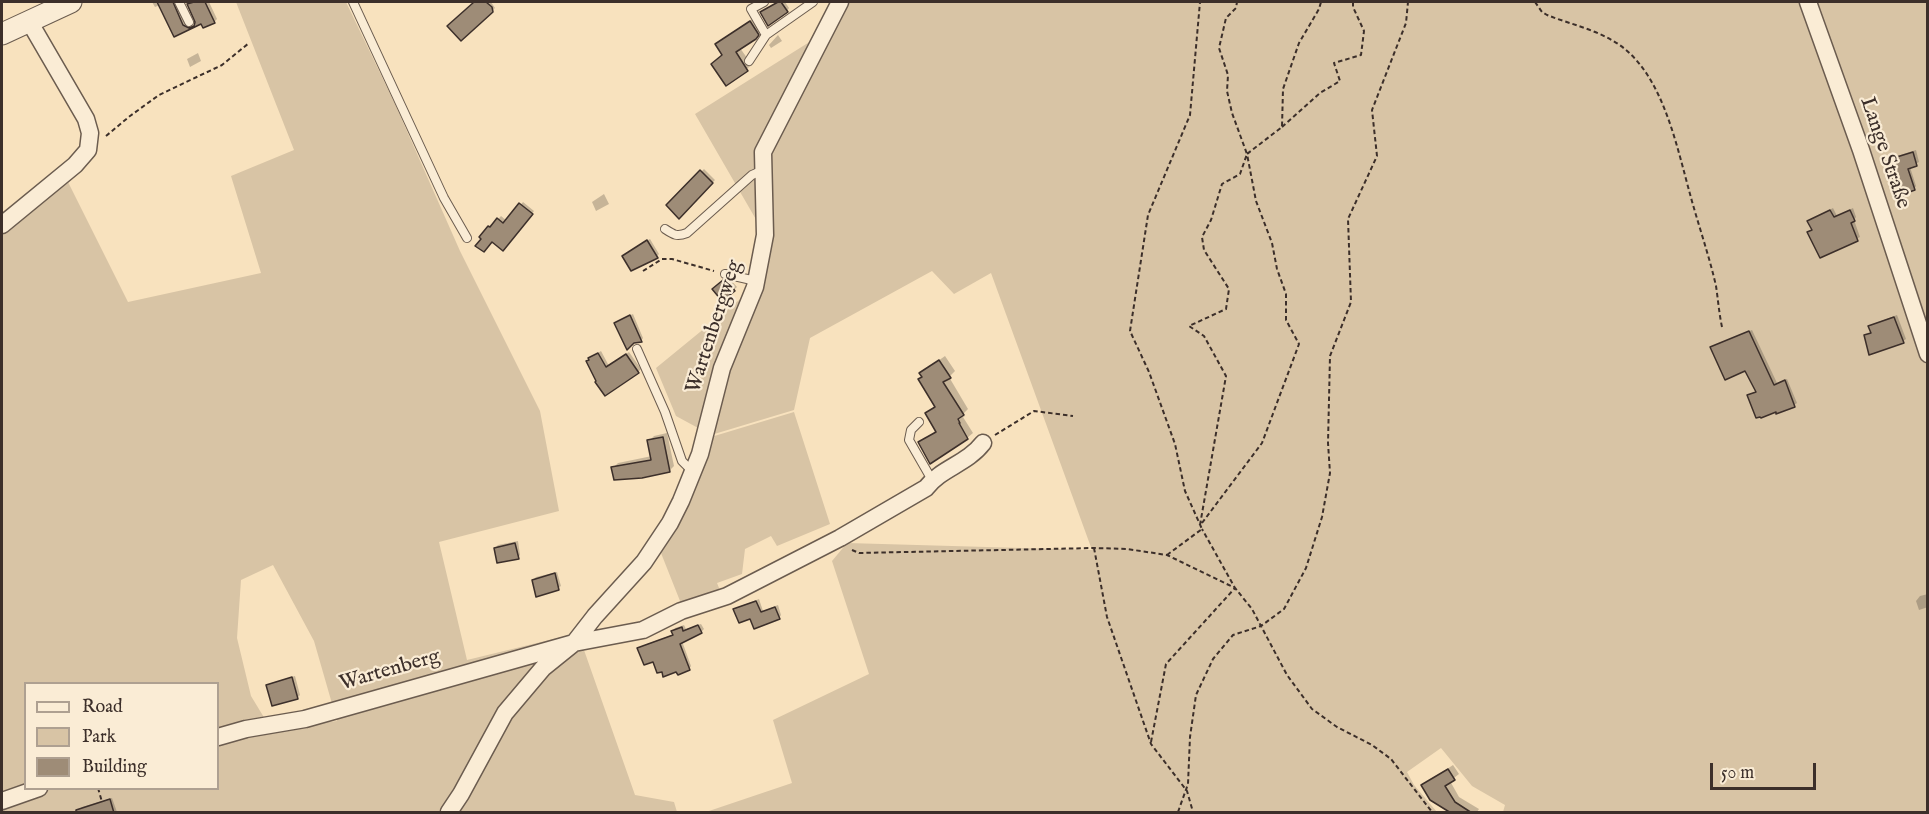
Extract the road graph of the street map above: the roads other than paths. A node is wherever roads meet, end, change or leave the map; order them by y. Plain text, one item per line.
1 (71, 2) edge
2 (179, 2) edge
3 (352, 2) edge
4 (764, 2) edge
5 (813, 2) edge
6 (840, 2) edge
7 (1808, 2) edge
8 (30, 21) junction
9 (189, 22) dead end
10 (2, 34) edge
11 (765, 35) junction
12 (748, 62) dead end
13 (763, 170) junction
14 (2, 225) edge
15 (665, 229) dead end
16 (467, 238) dead end
17 (725, 274) dead end
18 (756, 281) junction
19 (637, 349) dead end
20 (1928, 354) edge
21 (919, 422) dead end
22 (983, 443) road end
23 (693, 473) junction
24 (932, 480) junction
25 (574, 643) junction
26 (219, 737) edge
27 (36, 790) edge
28 (2, 801) edge
29 (449, 813) edge

1 - 8 street
2 - 9 lane
3 - 16 lane
4 - 11 lane
5 - 11 lane
6 - 13 street, Wartenbergweg
7 - 20 street, Lange Straße
8 - 10 street
8 - 14 street
11 - 12 lane
13 - 15 lane
13 - 18 street, Wartenbergweg
17 - 18 lane
18 - 23 street, Wartenbergweg
19 - 23 lane
21 - 24 lane
22 - 24 street, Wartenbergweg
23 - 25 street, Wartenbergweg
24 - 25 street, Wartenbergweg
25 - 26 street, Wartenberg
25 - 29 street, Wartenbergweg
27 - 28 street

